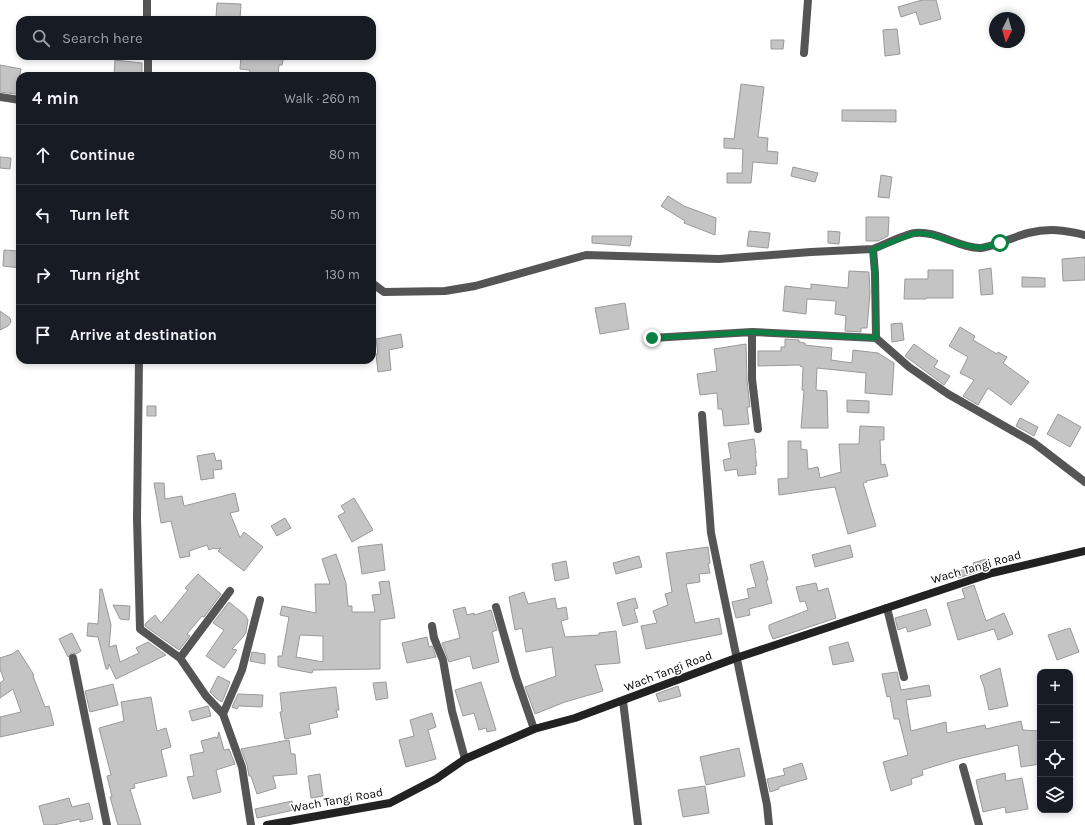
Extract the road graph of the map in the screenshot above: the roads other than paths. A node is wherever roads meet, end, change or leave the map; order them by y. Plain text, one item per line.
1 (147, 0) edge
2 (808, 0) edge
3 (147, 16) edge
4 (804, 53) dead end
5 (148, 60) edge
6 (148, 72) edge
7 (0, 97) edge
8 (16, 99) edge
9 (1085, 235) edge
10 (872, 250) junction
11 (376, 286) edge
12 (752, 332) junction
13 (652, 338) dead end
14 (876, 338) junction
15 (138, 364) edge
16 (702, 415) dead end
17 (758, 429) dead end
18 (1085, 482) edge
19 (1085, 551) edge
20 (230, 591) dead end
21 (260, 600) dead end
22 (496, 607) dead end
23 (887, 608) junction
24 (432, 626) dead end
25 (73, 658) dead end
26 (180, 658) junction
27 (736, 658) junction
28 (904, 676) dead end
29 (623, 701) junction
30 (224, 714) junction
31 (534, 729) junction
32 (465, 759) junction
33 (963, 767) dead end
34 (107, 825) edge
35 (251, 825) edge
36 (267, 825) edge
37 (638, 825) edge
38 (769, 825) edge
39 (979, 825) edge

1 - 3 street
2 - 4 street
5 - 6 street
7 - 8 street
9 - 10 street
10 - 11 street
10 - 14 street
12 - 13 street
12 - 14 street
12 - 17 street
14 - 18 street
15 - 26 street
16 - 27 street
19 - 23 main road, Wach Tangi Road
20 - 26 street
21 - 30 street
22 - 31 street
23 - 27 main road, Wach Tangi Road
23 - 28 street
24 - 32 street
25 - 34 street
26 - 30 street
27 - 29 main road, Wach Tangi Road
27 - 38 street
29 - 31 main road, Wach Tangi Road
29 - 37 street
30 - 35 street
31 - 32 main road, Wach Tangi Road
32 - 36 main road, Wach Tangi Road
33 - 39 street

